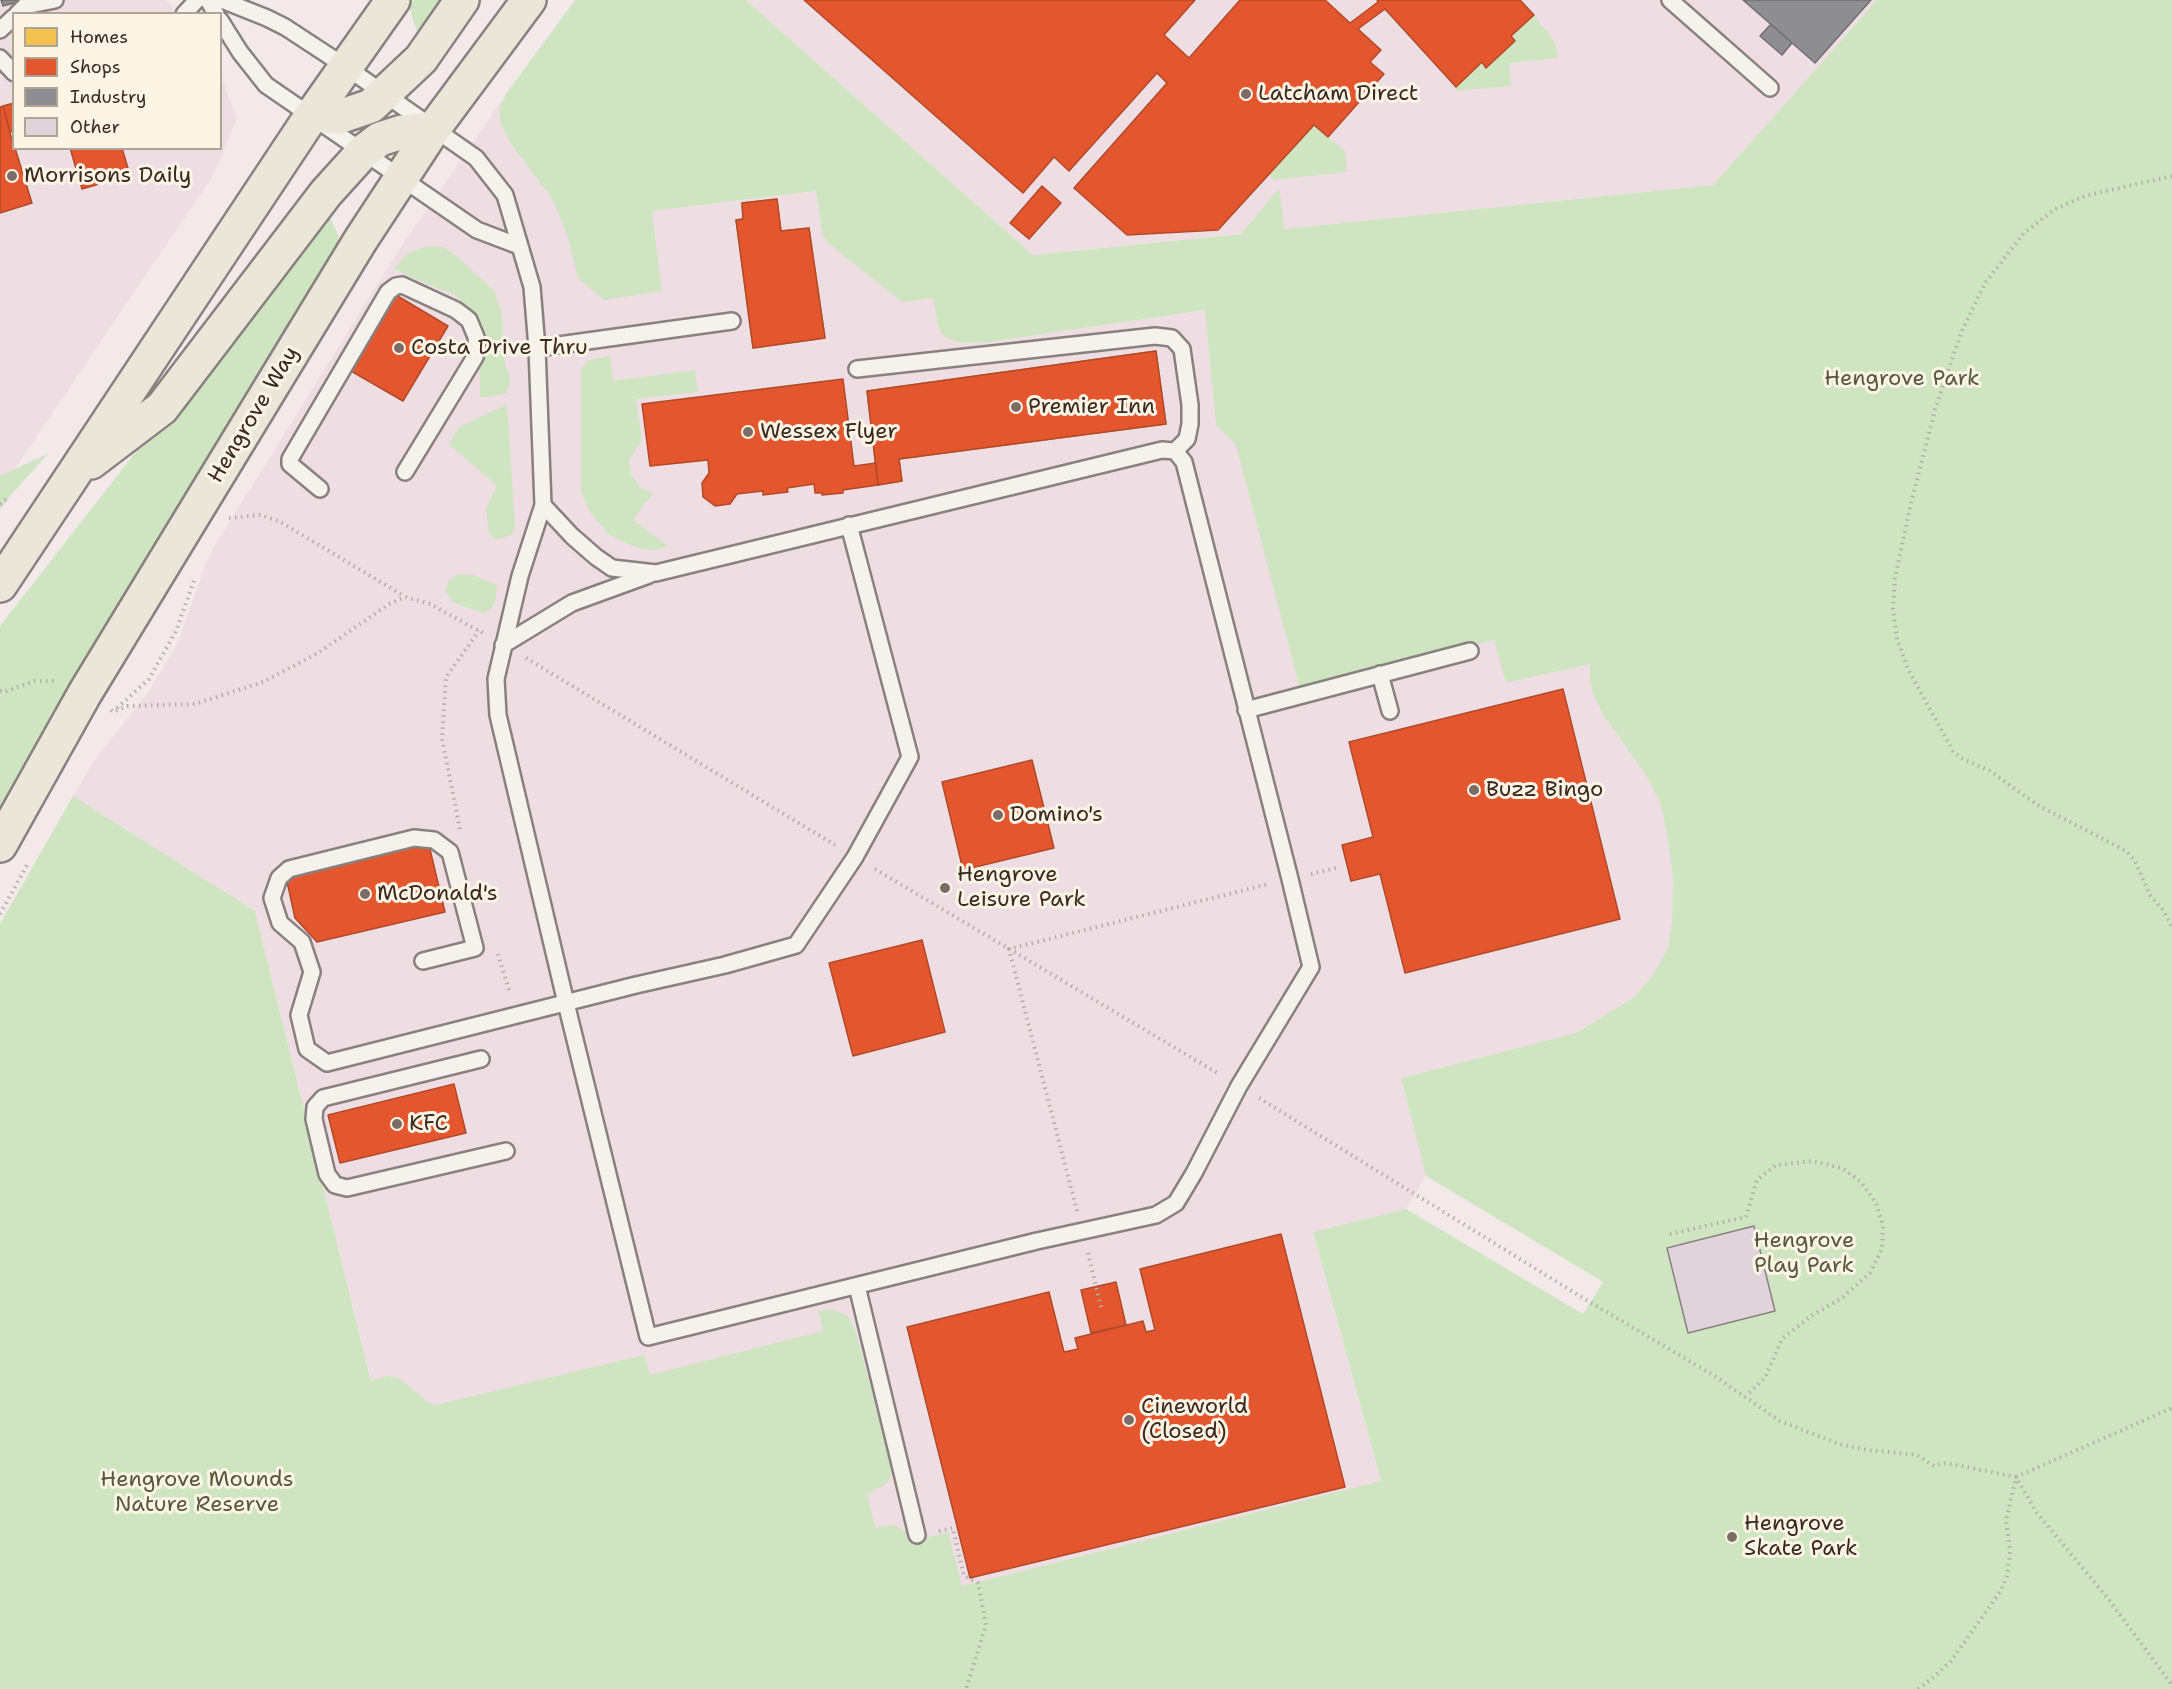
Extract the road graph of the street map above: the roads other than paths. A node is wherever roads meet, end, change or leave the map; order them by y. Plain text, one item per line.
1 (55, 0) edge
2 (197, 0) edge
3 (222, 0) edge
4 (393, 0) edge
5 (462, 0) edge
6 (529, 0) edge
7 (1671, 0) edge
8 (18, 12) edge
9 (186, 12) edge
10 (12, 18) edge
11 (222, 23) edge
12 (0, 30) edge
13 (0, 58) edge
14 (346, 67) junction
15 (12, 71) edge
16 (1770, 88) dead end
17 (384, 93) junction
18 (312, 116) junction
19 (434, 128) junction
20 (364, 151) junction
21 (402, 177) junction
22 (519, 246) junction
23 (732, 321) dead end
24 (537, 348) junction
25 (857, 369) dead end
26 (1175, 451) junction
27 (405, 472) dead end
28 (70, 477) junction
29 (320, 489) dead end
30 (543, 505) junction
31 (849, 525) junction
32 (656, 573) junction
33 (0, 585) edge
34 (503, 645) junction
35 (1470, 651) dead end
36 (1380, 675) junction
37 (1246, 710) junction
38 (1390, 711) dead end
39 (0, 845) edge
40 (423, 961) dead end
41 (566, 1003) junction
42 (481, 1059) dead end
43 (506, 1151) dead end
44 (857, 1286) junction
45 (917, 1535) road end

1 - 8 lane
2 - 9 lane
3 - 14 lane
4 - 14 highway
5 - 17 highway
6 - 19 highway, Hengrove Way
7 - 16 lane
10 - 12 lane
11 - 18 lane
13 - 15 lane
14 - 17 lane
14 - 18 highway
17 - 18 highway
17 - 19 lane
18 - 20 lane
18 - 28 highway
19 - 20 highway
19 - 21 highway, Hengrove Way
19 - 22 lane
20 - 21 lane
20 - 28 highway
21 - 22 lane
21 - 39 highway, Hengrove Way
22 - 24 lane
23 - 24 lane
24 - 30 lane
25 - 26 lane
26 - 31 lane
26 - 37 lane
27 - 29 lane
28 - 33 highway
30 - 32 lane
30 - 34 lane
31 - 32 lane
31 - 41 lane
32 - 34 lane
34 - 41 lane
35 - 36 lane
36 - 37 lane
36 - 38 lane
37 - 44 lane
40 - 41 lane
41 - 44 lane
42 - 43 lane
44 - 45 lane

